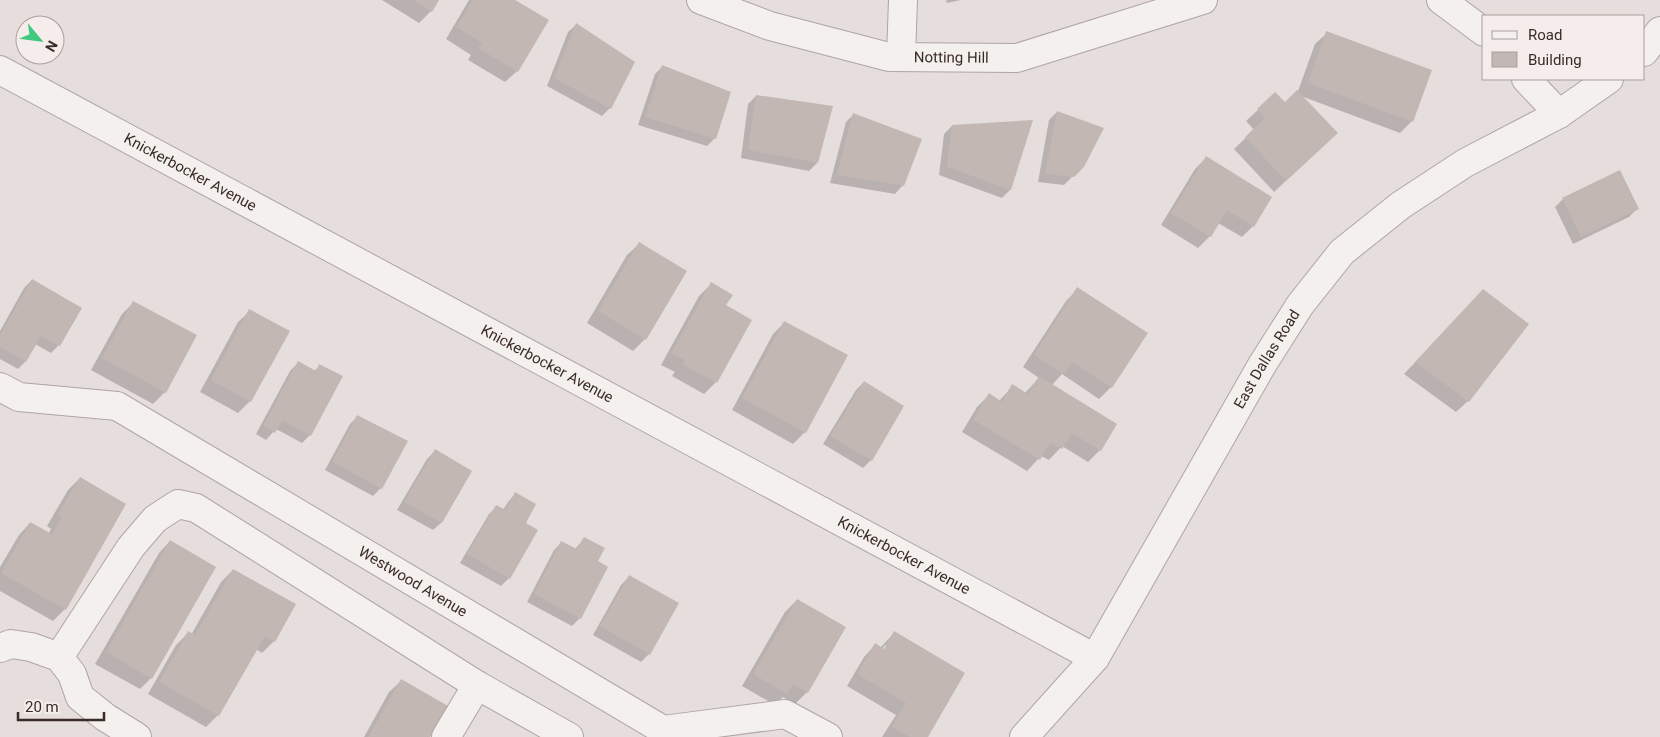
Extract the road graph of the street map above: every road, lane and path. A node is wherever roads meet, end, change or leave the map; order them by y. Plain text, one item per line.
1 (700, 0) edge
2 (903, 0) edge
3 (1202, 0) edge
4 (1441, 0) edge
5 (1482, 31) edge
6 (1660, 31) edge
7 (1645, 51) edge
8 (901, 57) junction
9 (0, 70) edge
10 (1527, 80) edge
11 (1608, 80) edge
12 (1559, 114) junction
13 (0, 386) edge
14 (0, 648) edge
15 (59, 657) junction
16 (1095, 658) junction
17 (477, 684) junction
18 (137, 737) edge
19 (446, 737) edge
20 (570, 737) edge
21 (828, 737) edge
22 (1024, 737) edge

1 - 8 street, Notting Hill
2 - 8 street
3 - 8 street, Notting Hill
4 - 5 street
6 - 7 street
9 - 16 street, Knickerbocker Avenue
10 - 12 street
11 - 12 street, East Dallas Road
12 - 16 street, East Dallas Road
13 - 21 street, Westwood Avenue
14 - 15 street
15 - 17 street
15 - 18 street
16 - 22 street, East Dallas Road
17 - 19 street
17 - 20 street

